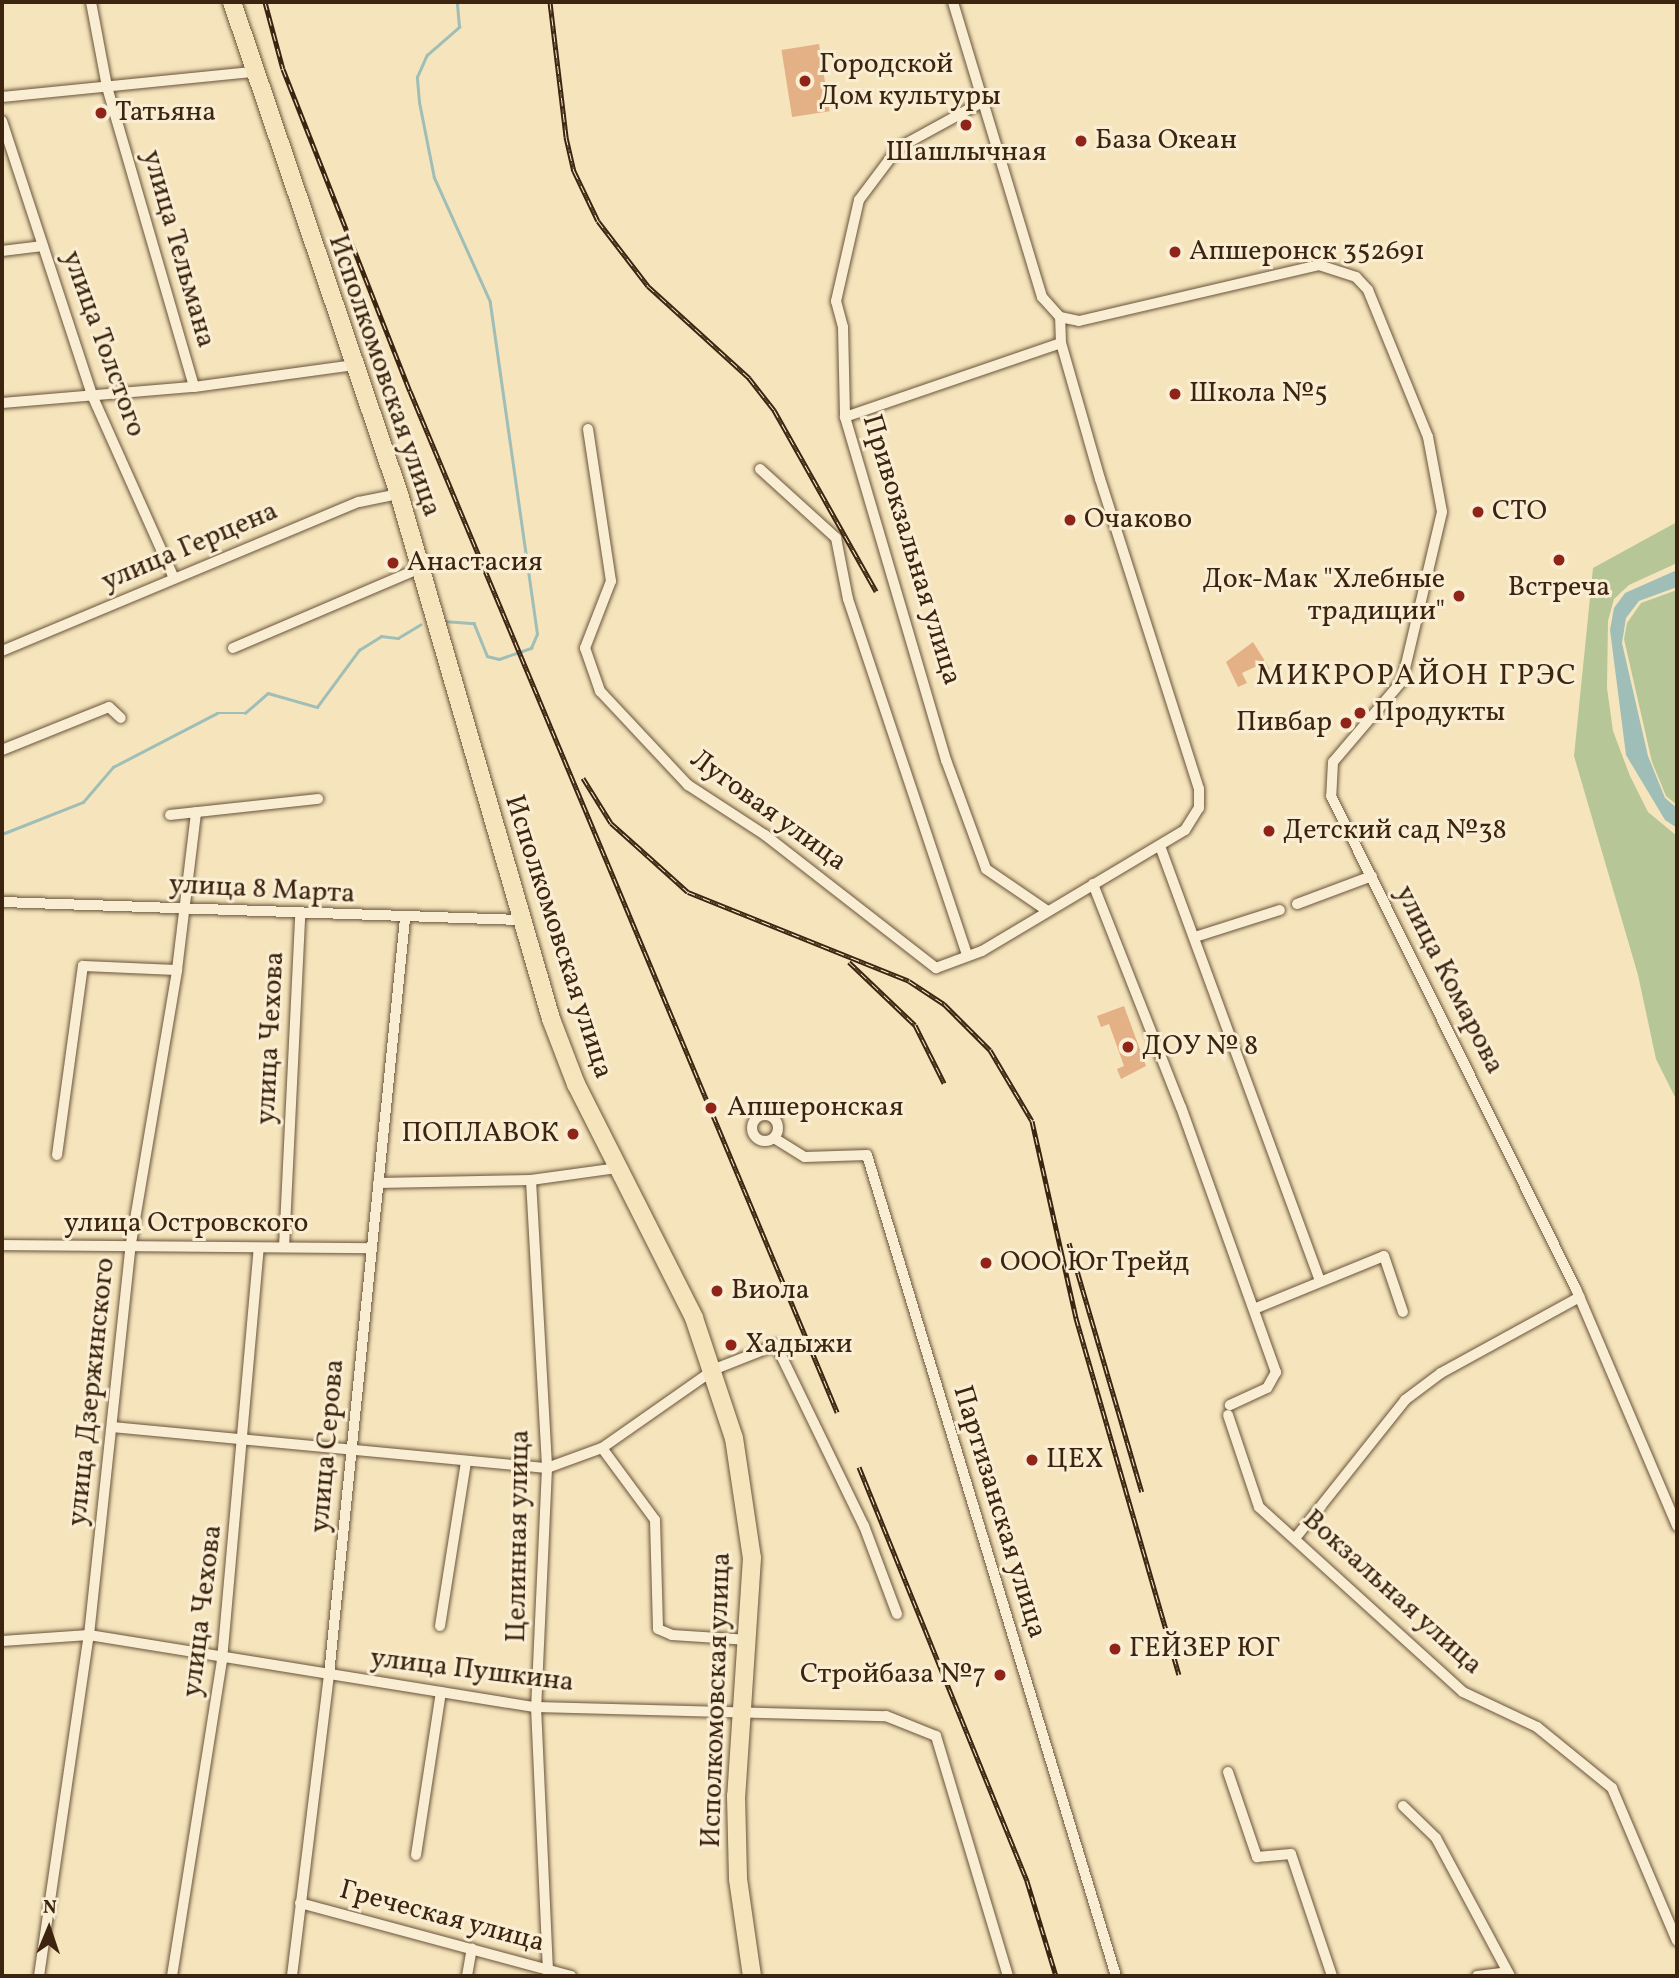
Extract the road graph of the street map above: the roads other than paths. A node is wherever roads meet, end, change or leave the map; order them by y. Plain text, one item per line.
1 (91, 2) edge
2 (232, 2) edge
3 (953, 2) edge
4 (252, 72) junction
5 (107, 87) junction
6 (2, 97) edge
7 (982, 102) junction
8 (2, 121) edge
9 (43, 246) junction
10 (2, 251) edge
11 (1060, 317) junction
12 (1061, 343) junction
13 (355, 365) junction
14 (194, 387) junction
15 (92, 394) junction
16 (2, 402) edge
17 (845, 417) junction
18 (588, 429) dead end
19 (760, 469) dead end
20 (399, 494) junction
21 (421, 568) junction
22 (174, 578) junction
23 (233, 648) dead end
24 (2, 651) edge
25 (121, 718) dead end
26 (2, 750) edge
27 (318, 799) dead end
28 (196, 813) junction
29 (170, 816) dead end
30 (1160, 846) junction
31 (1372, 876) junction
32 (1093, 884) junction
33 (2, 902) edge
34 (1297, 904) dead end
35 (184, 909) junction
36 (1046, 910) junction
37 (1280, 910) dead end
38 (300, 915) junction
39 (405, 919) junction
40 (520, 920) junction
41 (1195, 937) junction
42 (967, 955) junction
43 (177, 970) junction
44 (774, 1138) dead end
45 (57, 1155) dead end
46 (618, 1168) junction
47 (531, 1180) junction
48 (378, 1183) junction
49 (2, 1245) edge
50 (284, 1247) junction
51 (370, 1248) junction
52 (130, 1249) junction
53 (259, 1249) junction
54 (1319, 1279) junction
55 (1580, 1297) junction
56 (1254, 1309) junction
57 (1403, 1312) dead end
58 (715, 1368) junction
59 (112, 1427) junction
60 (244, 1440) junction
61 (602, 1448) junction
62 (351, 1450) junction
63 (467, 1461) junction
64 (547, 1468) junction
65 (1677, 1526) edge
66 (1297, 1536) junction
67 (897, 1614) dead end
68 (440, 1626) dead end
69 (89, 1635) junction
70 (2, 1640) edge
71 (749, 1640) junction
72 (222, 1660) junction
73 (329, 1675) junction
74 (441, 1692) junction
75 (536, 1707) junction
76 (744, 1712) junction
77 (1228, 1772) dead end
78 (1403, 1806) dead end
79 (416, 1855) dead end
80 (300, 1903) junction
81 (1677, 1941) edge
82 (472, 1948) junction
83 (547, 1972) edge
84 (1509, 1974) edge
85 (39, 1976) edge
86 (172, 1976) edge
87 (292, 1976) edge
88 (467, 1976) edge
89 (571, 1976) edge
90 (752, 1976) edge
91 (1008, 1976) edge
92 (1116, 1976) edge
93 (1332, 1976) edge
94 (1477, 1976) edge

1 - 5 street, улица Тельмана
2 - 4 main road, Исполкомовская улица
3 - 7 street
4 - 5 street
4 - 13 main road, Исполкомовская улица
5 - 6 street
5 - 14 street, улица Тельмана
7 - 11 street
7 - 17 street, Привокзальная улица
8 - 9 street, улица Толстого
9 - 10 street
9 - 15 street, улица Толстого
11 - 12 street
11 - 31 street, улица Комарова
12 - 17 street
12 - 30 street
13 - 14 street
13 - 20 main road, Исполкомовская улица
14 - 15 street
15 - 16 street
15 - 22 street, улица Толстого
17 - 36 street, Привокзальная улица
18 - 42 street, Луговая улица
19 - 42 street
20 - 21 main road, Исполкомовская улица
20 - 22 street, улица Герцена
21 - 23 street
21 - 40 main road, Исполкомовская улица
22 - 24 street, улица Герцена
25 - 26 street
27 - 28 street
28 - 29 street
28 - 35 street, улица Дзержинского
30 - 32 street
30 - 41 street
31 - 34 street
31 - 55 street, улица Комарова
32 - 36 street
32 - 56 street, Вокзальная улица
33 - 35 street, улица 8 Марта
35 - 38 street, улица 8 Марта
35 - 43 street, улица Дзержинского
36 - 42 street
37 - 41 street
38 - 39 street, улица 8 Марта
38 - 50 street, улица Чехова
39 - 40 street, улица 8 Марта
39 - 48 street, улица Серова
40 - 46 main road, Исполкомовская улица
41 - 54 street
43 - 45 street
43 - 52 street, улица Дзержинского
44 - 92 street, Партизанская улица
46 - 47 street
46 - 58 main road, Исполкомовская улица
47 - 48 street
47 - 64 street, Целинная улица
48 - 51 street, улица Серова
49 - 52 street, улица Островского
50 - 51 street, улица Островского
50 - 53 street, улица Островского
51 - 62 street, улица Серова
52 - 53 street, улица Островского
52 - 59 street, улица Дзержинского
53 - 60 street, улица Чехова
54 - 56 street
54 - 57 street
55 - 65 street, улица Комарова
55 - 66 street
56 - 66 street, Вокзальная улица
58 - 61 street
58 - 67 street
58 - 71 main road, Исполкомовская улица
59 - 60 street
59 - 69 street, улица Дзержинского
60 - 62 street
60 - 72 street, улица Чехова
61 - 64 street
61 - 71 street
62 - 63 street
62 - 73 street, улица Серова
63 - 64 street
63 - 68 street
64 - 75 street, Целинная улица
66 - 81 street, Вокзальная улица
69 - 70 street, улица Пушкина
69 - 72 street, улица Пушкина
69 - 85 street, улица Дзержинского
71 - 76 main road, Исполкомовская улица
72 - 73 street, улица Пушкина
72 - 86 street, улица Чехова
73 - 74 street, улица Пушкина
73 - 80 street, улица Серова
74 - 75 street, улица Пушкина
74 - 79 street
75 - 76 street, улица Пушкина
75 - 83 street, Целинная улица
76 - 90 main road, Исполкомовская улица
76 - 91 street, улица Пушкина
77 - 93 street
78 - 84 street
80 - 82 street, Греческая улица
80 - 87 street, улица Серова
82 - 83 street, Греческая улица
82 - 88 street
83 - 89 street, Греческая улица
84 - 94 street

